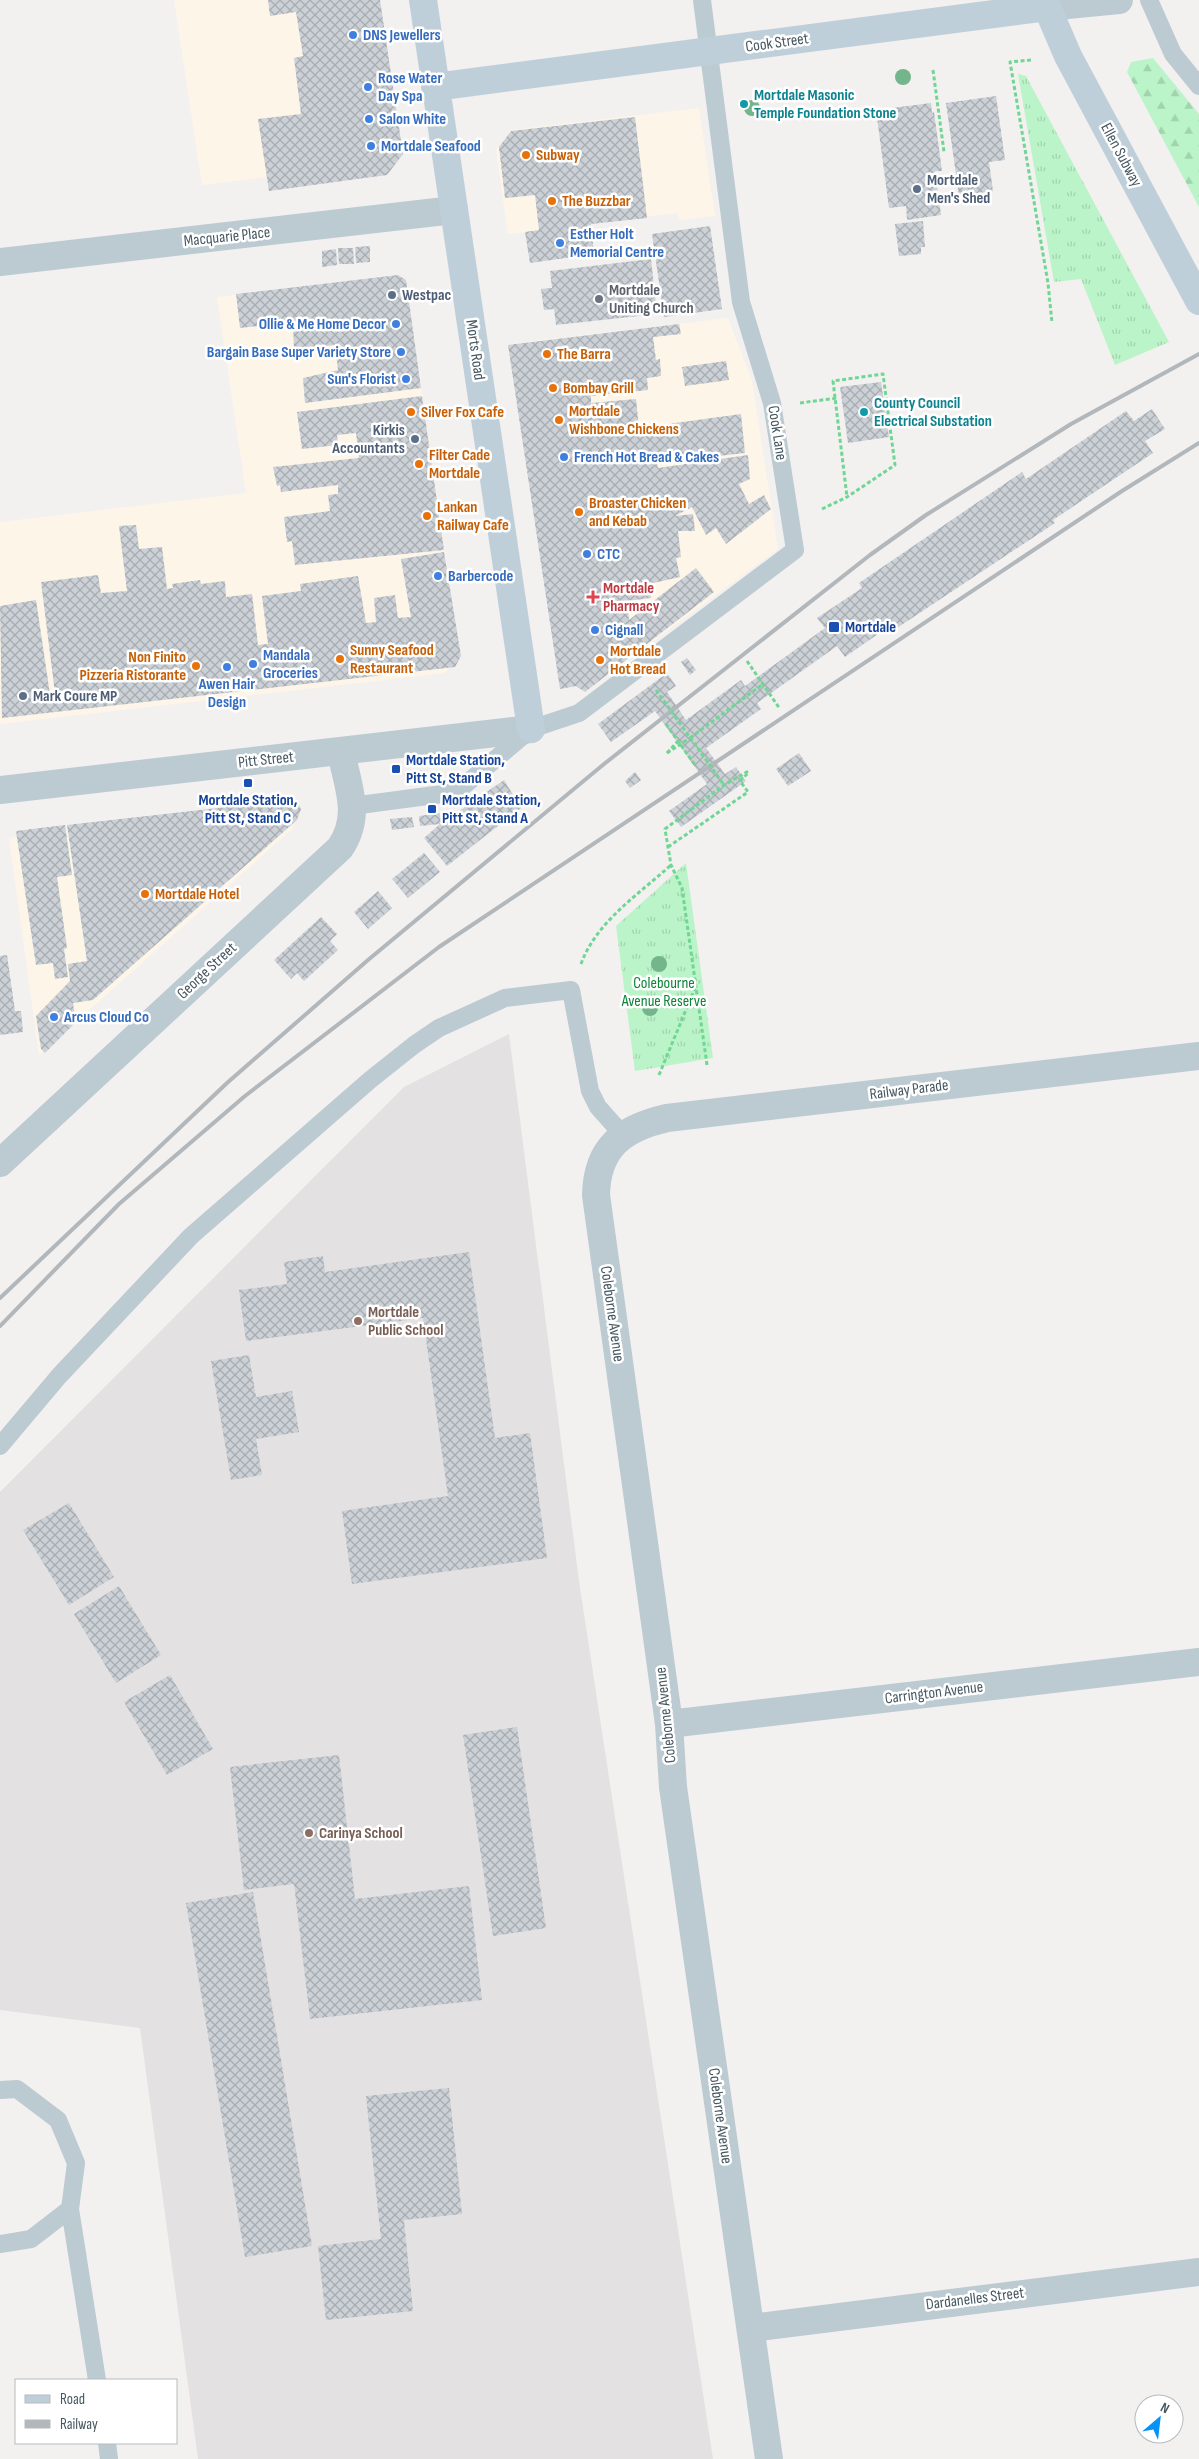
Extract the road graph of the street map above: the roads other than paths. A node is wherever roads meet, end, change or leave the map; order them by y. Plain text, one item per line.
1 (423, 0) edge
2 (702, 0) edge
3 (1119, 0) edge
4 (1149, 0) edge
5 (1046, 7) junction
6 (709, 53) junction
7 (1199, 86) edge
8 (435, 87) junction
9 (454, 210) junction
10 (0, 262) edge
11 (1199, 301) edge
12 (531, 730) junction
13 (341, 752) junction
14 (0, 790) edge
15 (352, 806) junction
16 (1199, 1056) edge
17 (622, 1135) junction
18 (0, 1163) edge
19 (0, 1446) edge
20 (1199, 1662) edge
21 (668, 1724) junction
22 (0, 2090) edge
23 (70, 2209) junction
24 (0, 2244) edge
25 (1199, 2272) edge
26 (751, 2328) junction
27 (97, 2379) edge
28 (106, 2444) edge
29 (109, 2459) edge
30 (769, 2459) edge

1 - 8 street, Morts Road
2 - 6 lane, Cook Lane
3 - 5 street, Cook Street
4 - 7 lane
5 - 6 street, Cook Street
5 - 11 street, Ellen Subway
6 - 8 street, Cook Street
6 - 12 lane, Cook Lane
8 - 9 street, Morts Road
9 - 10 street, Macquarie Place
9 - 12 street, Morts Road
12 - 13 street, Pitt Street
12 - 15 lane
13 - 14 street, Pitt Street
13 - 15 street, George Street
15 - 18 street, George Street
16 - 17 street, Railway Parade
17 - 19 lane
17 - 21 street, Coleborne Avenue
20 - 21 street, Carrington Avenue
21 - 26 street, Coleborne Avenue
22 - 23 lane
23 - 24 lane
23 - 27 lane
25 - 26 street, Dardanelles Street
26 - 30 street, Coleborne Avenue
28 - 29 lane

